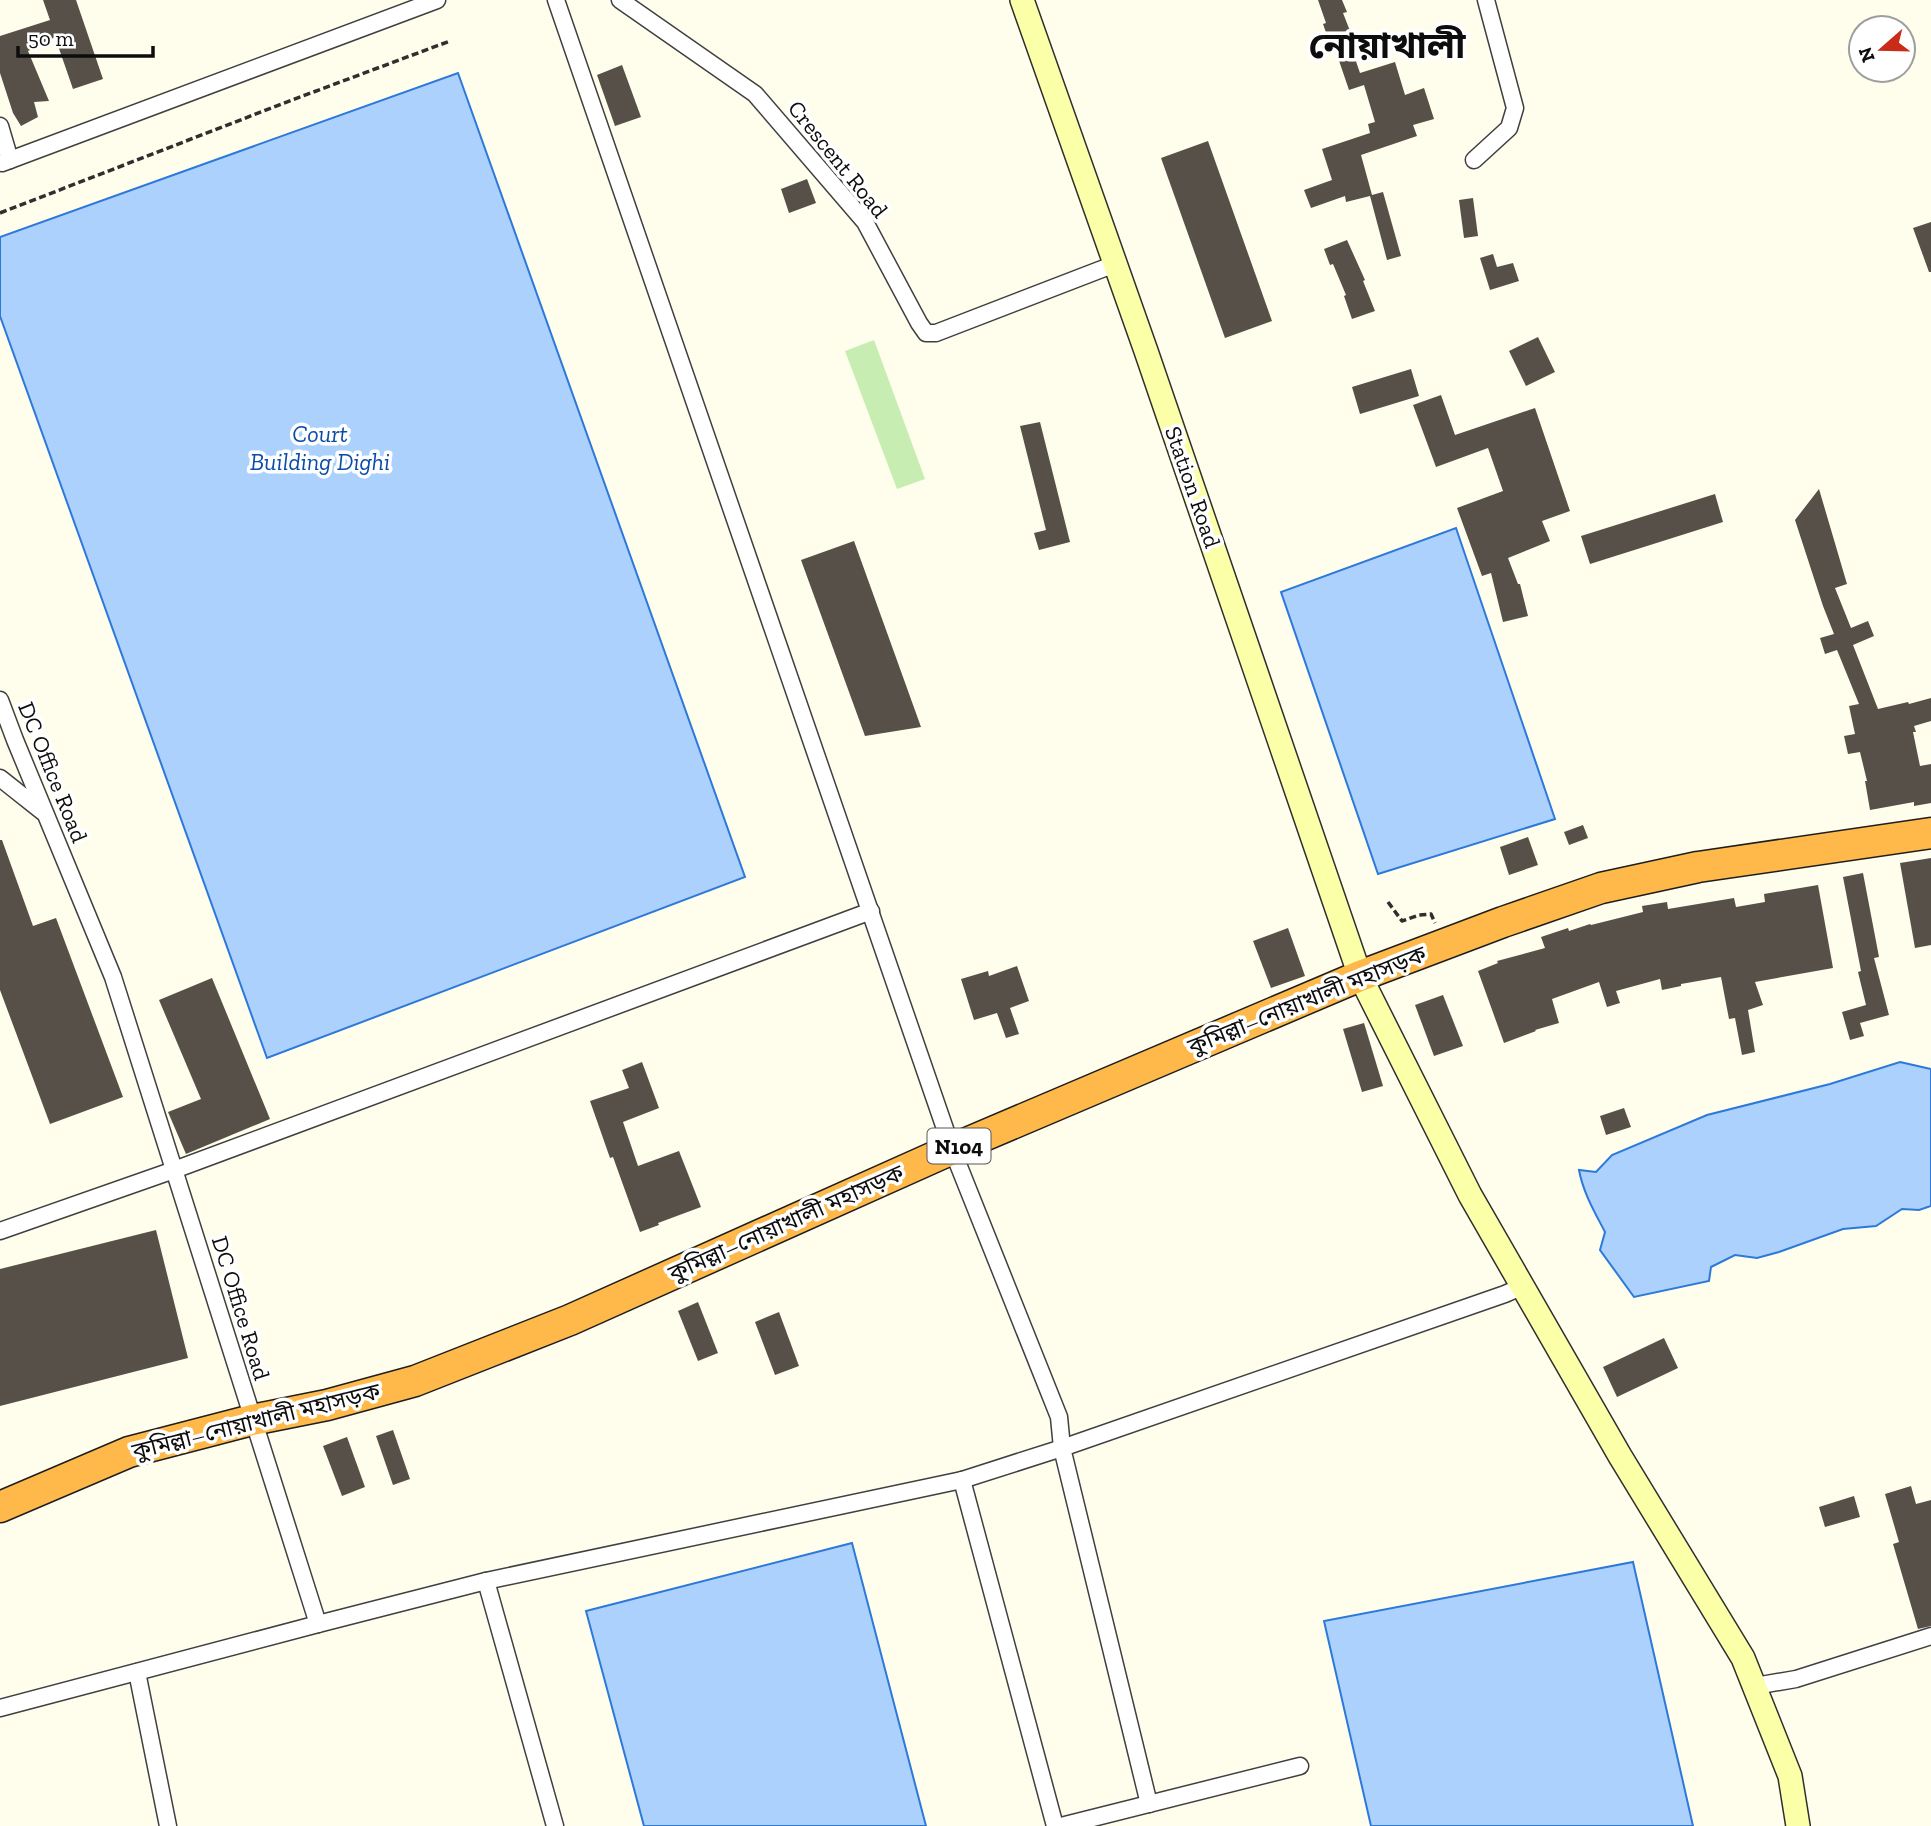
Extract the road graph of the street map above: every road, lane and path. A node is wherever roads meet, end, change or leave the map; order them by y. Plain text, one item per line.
1 (437, 0) edge
2 (556, 0) edge
3 (620, 0) edge
4 (1022, 0) edge
5 (1486, 0) edge
6 (450, 41) dead end
7 (0, 126) edge
8 (1474, 160) dead end
9 (5, 162) edge
10 (0, 213) edge
11 (1115, 264) junction
12 (0, 700) edge
13 (0, 778) edge
14 (45, 814) junction
15 (1931, 833) edge
16 (1388, 902) dead end
17 (871, 911) junction
18 (1442, 945) junction
19 (1360, 976) junction
20 (952, 1149) junction
21 (174, 1170) junction
22 (0, 1231) edge
23 (1523, 1286) junction
24 (252, 1420) junction
25 (1062, 1448) junction
26 (962, 1480) junction
27 (0, 1507) edge
28 (486, 1581) junction
29 (318, 1624) junction
30 (1931, 1636) edge
31 (137, 1672) junction
32 (1755, 1686) junction
33 (0, 1708) edge
34 (1300, 1766) dead end
35 (1149, 1803) junction
36 (169, 1826) edge
37 (555, 1826) edge
38 (1058, 1826) edge
39 (1798, 1826) edge

1 - 9 street
2 - 17 street
3 - 11 street, Crescent Road
4 - 11 street, Station Road
5 - 8 street
6 - 10 path
7 - 9 street
11 - 19 street, Station Road
12 - 14 street, DC Office Road
13 - 14 street
14 - 21 street, DC Office Road
15 - 18 highway, কুমিল্লা–নোয়াখালী মহাসড়ক / N104
16 - 18 path
17 - 20 street
17 - 21 street
18 - 19 highway, কুমিল্লা–নোয়াখালী মহাসড়ক / N104
19 - 20 highway, কুমিল্লা–নোয়াখালী মহাসড়ক / N104
19 - 23 street, Station Road
20 - 24 highway, কুমিল্লা–নোয়াখালী মহাসড়ক / N104
20 - 25 street
21 - 22 street
21 - 24 street, DC Office Road
23 - 25 street
23 - 32 street, Station Road
24 - 27 highway, কুমিল্লা–নোয়াখালী মহাসড়ক / N104
24 - 29 street, DC Office Road
25 - 26 street
25 - 35 street
26 - 28 street
26 - 38 street
28 - 29 street
28 - 37 street
29 - 31 street
30 - 32 street
31 - 33 street
31 - 36 street
32 - 39 street, Station Road
34 - 35 street
35 - 38 street

